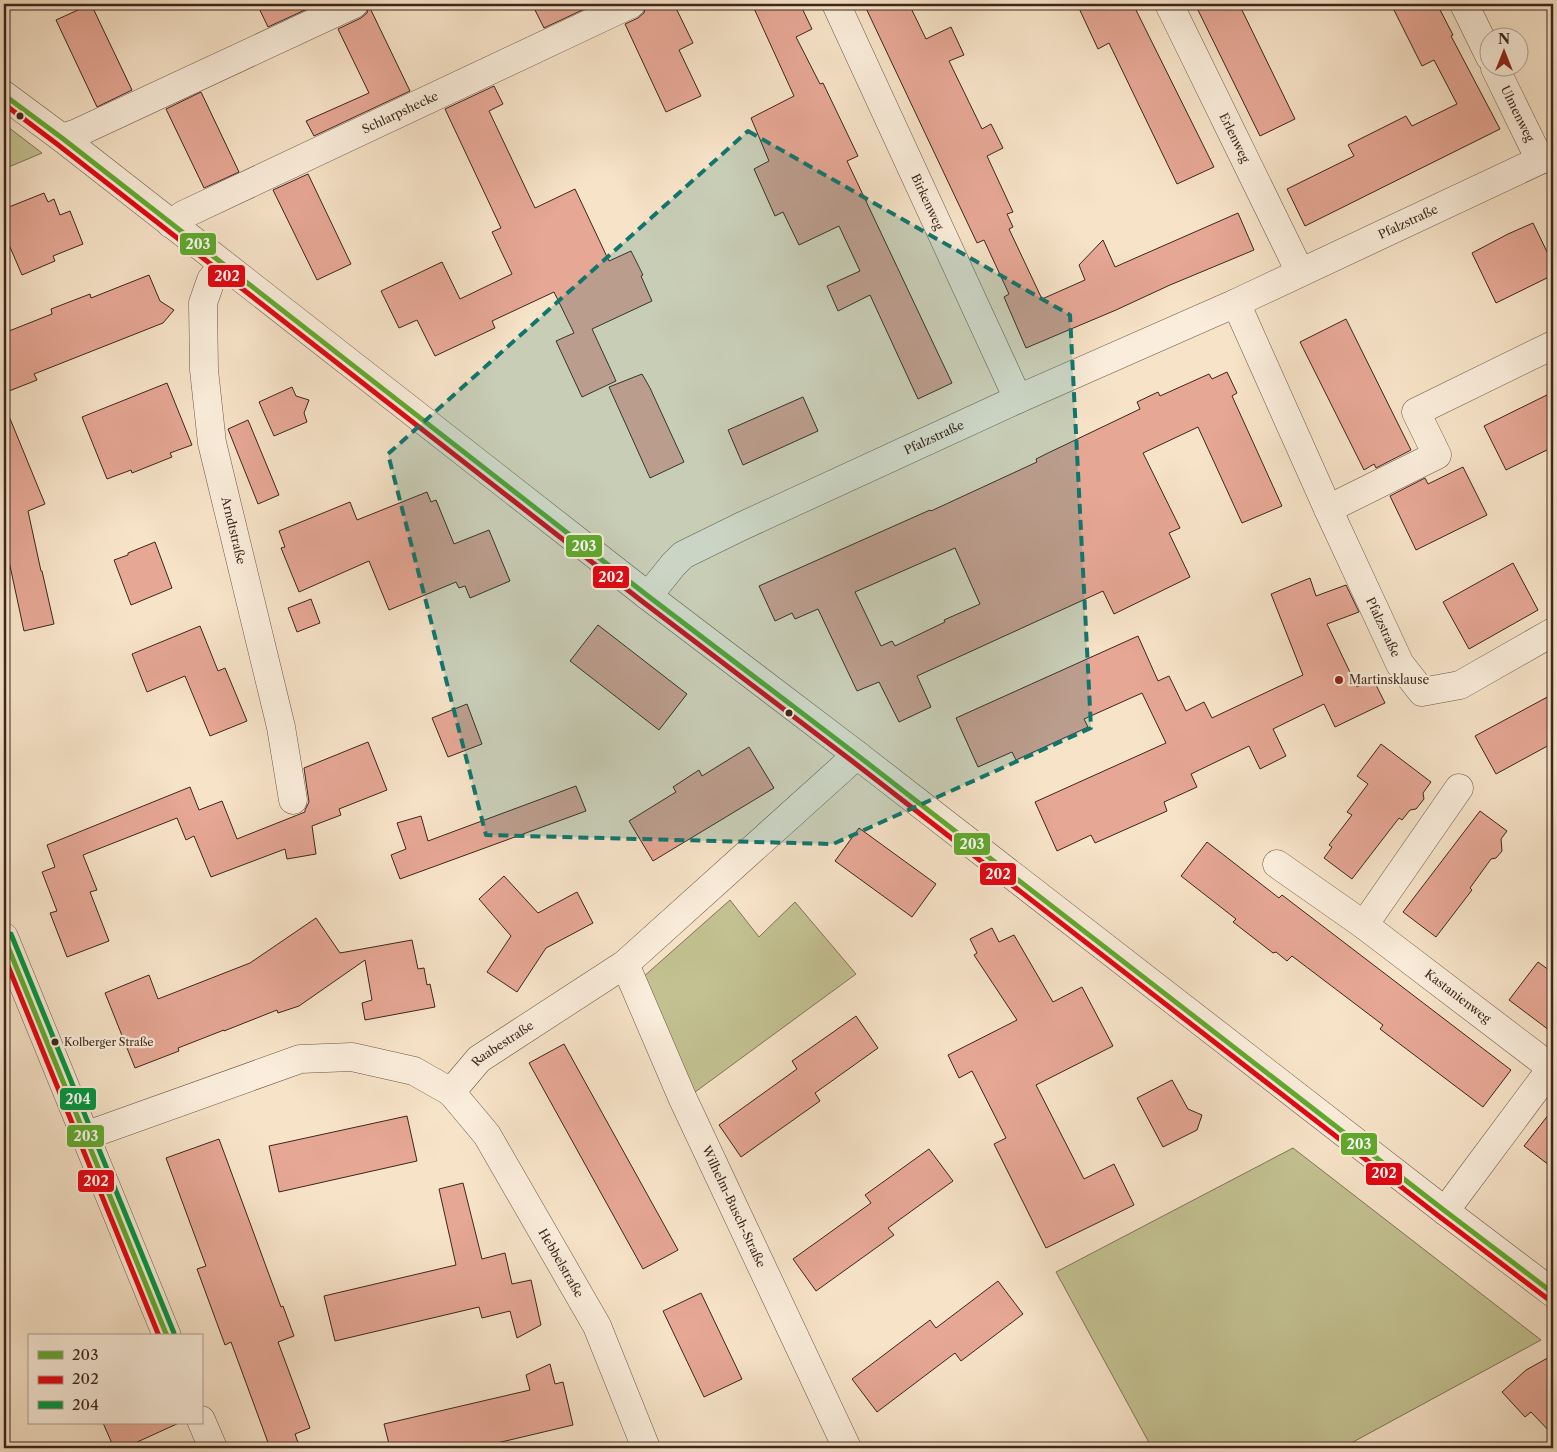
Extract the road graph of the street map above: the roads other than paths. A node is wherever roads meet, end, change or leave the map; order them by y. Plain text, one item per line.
1 (354, 4) edge
2 (631, 4) edge
3 (836, 4) edge
4 (1169, 4) edge
5 (1464, 4) edge
6 (1480, 36) edge
7 (1501, 78) edge
8 (4, 95) edge
9 (62, 138) junction
10 (1547, 157) edge
11 (171, 224) junction
12 (223, 264) junction
13 (1300, 272) junction
14 (1236, 303) junction
15 (1553, 345) edge
16 (1018, 399) junction
17 (1328, 508) junction
18 (648, 596) junction
19 (1553, 632) edge
20 (857, 755) junction
21 (1459, 788) dead end
22 (293, 800) dead end
23 (1278, 864) dead end
24 (1364, 925) junction
25 (4, 937) edge
26 (625, 964) junction
27 (1553, 1067) edge
28 (451, 1092) junction
29 (85, 1136) junction
30 (1445, 1211) junction
31 (1553, 1292) edge
32 (166, 1334) edge
33 (202, 1422) edge
34 (213, 1448) edge
35 (646, 1448) edge
36 (847, 1448) edge

1 - 9 street
2 - 11 street, Schlarpshecke
3 - 16 street, Birkenweg
4 - 13 street, Erlenweg
5 - 6 street
7 - 10 street, Ulmenweg
8 - 9 street
9 - 11 street
10 - 13 street, Pfalzstraße
11 - 12 street
12 - 18 street
12 - 22 street, Arndtstraße
13 - 14 street, Pfalzstraße
14 - 16 street, Pfalzstraße
14 - 17 street, Pfalzstraße
15 - 17 street
16 - 18 street, Pfalzstraße
17 - 19 street, Pfalzstraße
18 - 20 street
20 - 26 street, Raabestraße
20 - 30 street
21 - 24 street
23 - 24 street, Kastanienweg
24 - 27 street, Kastanienweg
25 - 29 street
26 - 28 street, Raabestraße
26 - 36 street, Wilhelm-Busch-Straße
27 - 30 street, Kastanienweg
28 - 29 street
28 - 35 street, Hebbelstraße
29 - 32 street
30 - 31 street
33 - 34 street

